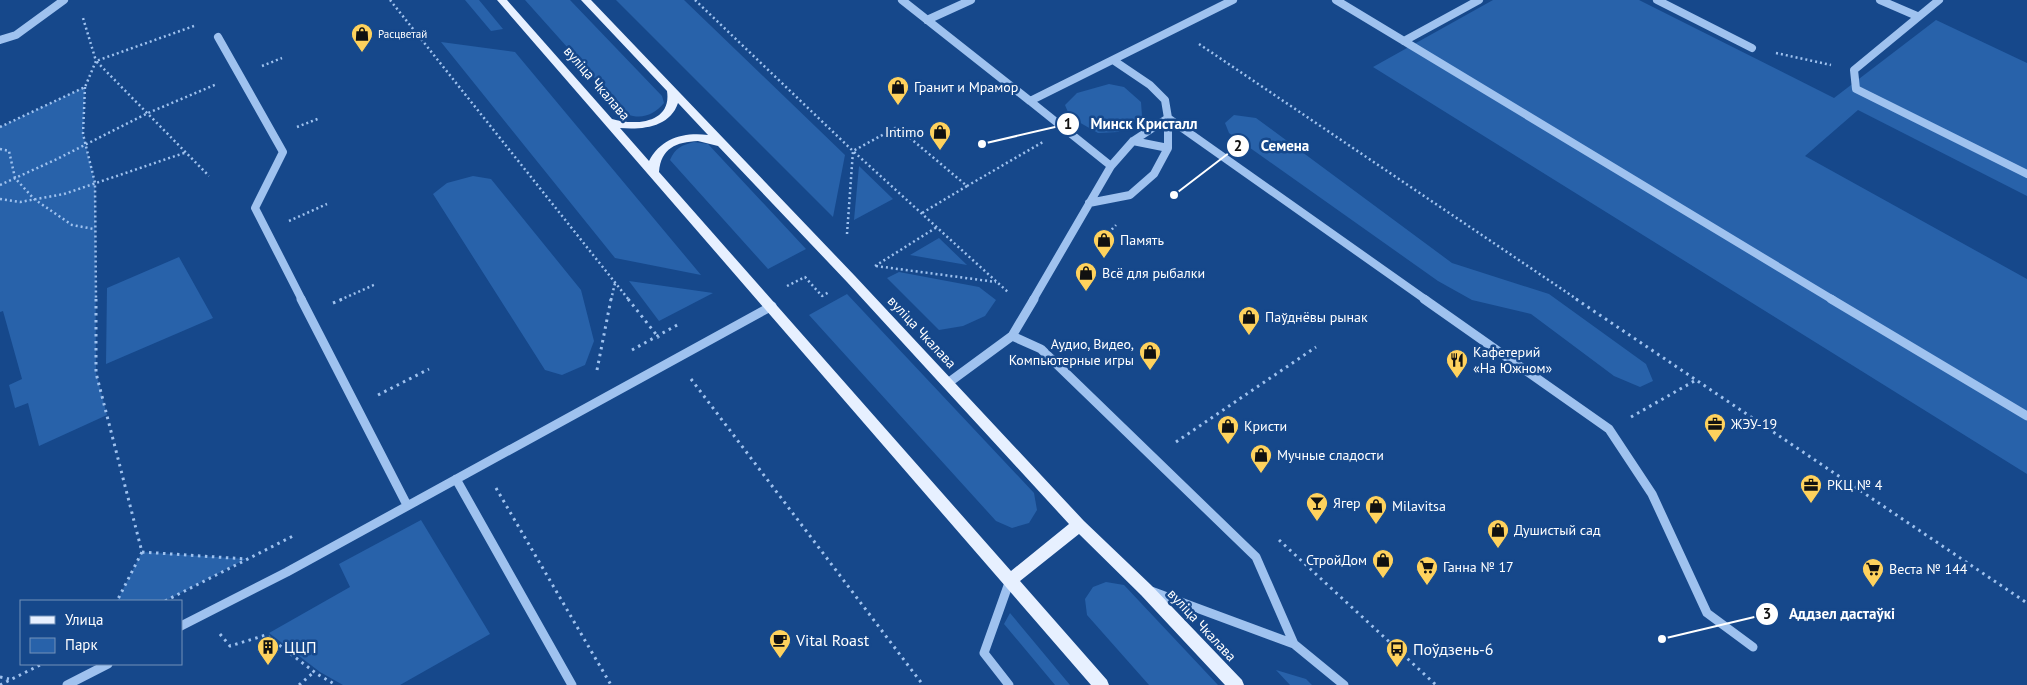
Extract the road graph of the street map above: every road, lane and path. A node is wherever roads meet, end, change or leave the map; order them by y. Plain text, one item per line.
1 (64, 0) edge
2 (502, 0) edge
3 (586, 0) edge
4 (902, 0) edge
5 (971, 0) edge
6 (1233, 0) edge
7 (1336, 0) edge
8 (1479, 0) edge
9 (1657, 0) edge
10 (1880, 0) edge
11 (1939, 0) edge
12 (1916, 16) junction
13 (83, 17) dead end
14 (927, 20) junction
15 (1176, 28) junction
16 (218, 37) joint
17 (0, 40) edge
18 (1404, 41) junction
19 (1752, 48) joint
20 (96, 60) junction
21 (1113, 60) junction
22 (1854, 70) junction
23 (239, 74) junction
24 (85, 87) junction
25 (672, 92) junction
26 (1030, 101) junction
27 (148, 113) junction
28 (1168, 118) junction
29 (608, 120) junction
30 (0, 127) edge
31 (1065, 129) junction
32 (1133, 141) junction
33 (720, 143) junction
34 (85, 145) junction
35 (1168, 148) junction
36 (0, 149) edge
37 (186, 152) junction
38 (1111, 166) junction
39 (653, 172) junction
40 (2027, 174) edge
41 (209, 176) dead end
42 (15, 178) junction
43 (95, 183) junction
44 (0, 185) edge
45 (968, 186) junction
46 (0, 199) edge
47 (34, 199) junction
48 (1089, 203) junction
49 (327, 204) dead end
50 (922, 213) dead end
51 (937, 227) dead end
52 (94, 228) junction
53 (266, 230) junction
54 (852, 239) dead end
55 (868, 260) dead end
56 (874, 266) junction
57 (615, 282) dead end
58 (997, 282) dead end
59 (376, 284) dead end
60 (784, 288) dead end
61 (832, 290) dead end
62 (772, 306) junction
63 (309, 314) junction
64 (1012, 336) junction
65 (1316, 348) dead end
66 (429, 369) dead end
67 (597, 370) dead end
68 (1696, 380) junction
69 (948, 384) junction
70 (356, 406) junction
71 (2027, 416) edge
72 (1609, 429) junction
73 (1173, 444) dead end
74 (456, 479) junction
75 (495, 486) dead end
76 (407, 505) junction
77 (1079, 525) junction
78 (142, 552) junction
79 (246, 560) dead end
80 (1010, 580) junction
81 (1146, 590) junction
82 (118, 600) edge
83 (2027, 603) edge
84 (205, 614) junction
85 (182, 626) edge
86 (1294, 644) junction
87 (1752, 647) dead end
88 (40, 665) edge
89 (106, 665) edge
90 (314, 672) junction
91 (0, 677) edge
92 (10, 680) junction
93 (0, 685) edge
94 (67, 685) edge
95 (299, 685) edge
96 (336, 685) edge
97 (572, 685) edge
98 (611, 685) edge
99 (1009, 685) edge
100 (1101, 685) edge
101 (1236, 685) edge
102 (1344, 685) edge

1 - 17 lane
2 - 29 main road, вуліца Чкалава
3 - 25 main road, вуліца Чкалава
4 - 14 lane
5 - 14 lane
6 - 15 lane
7 - 18 lane
8 - 18 lane
9 - 19 lane
10 - 12 lane
11 - 12 lane
12 - 22 lane
13 - 20 path
14 - 26 lane
15 - 21 lane
15 - 68 path
16 - 20 path
16 - 23 lane
18 - 71 lane
19 - 22 path
20 - 24 path
20 - 27 path
21 - 26 lane
21 - 28 lane
22 - 40 lane
23 - 27 path
23 - 53 lane
24 - 30 path
24 - 34 path
25 - 29 main road
25 - 33 main road, вуліца Чкалава
26 - 31 lane
27 - 34 path
27 - 37 path
28 - 32 lane
28 - 35 lane
28 - 72 lane
29 - 39 main road, вуліца Чкалава
31 - 38 lane
31 - 45 path
32 - 35 lane
32 - 38 lane
33 - 39 main road
33 - 69 main road, вуліца Чкалава
34 - 42 path
34 - 43 path
35 - 48 lane
36 - 42 path
37 - 41 path
37 - 43 path
38 - 48 lane
39 - 62 main road, вуліца Чкалава
42 - 44 path
42 - 47 path
43 - 47 path
43 - 52 path
45 - 50 path
45 - 54 path
46 - 47 path
47 - 52 path
48 - 64 lane
49 - 53 path
51 - 56 path
52 - 78 path
53 - 63 lane
55 - 56 path
56 - 58 path
57 - 67 path
59 - 63 path
60 - 61 path
62 - 74 lane
62 - 80 main road, вуліца Чкалава
63 - 70 lane
64 - 69 lane
64 - 86 lane
65 - 73 path
66 - 70 path
68 - 72 path
68 - 83 path
69 - 77 main road, вуліца Чкалава
70 - 76 lane
72 - 87 lane
74 - 76 lane
74 - 97 lane
75 - 98 path
76 - 84 lane
77 - 80 main road
77 - 81 main road, вуліца Чкалава
78 - 79 path
78 - 82 path
80 - 99 lane
80 - 100 main road, вуліца Чкалава
81 - 86 lane
81 - 101 main road, вуліца Чкалава
84 - 85 lane
84 - 90 path
86 - 102 lane
88 - 92 path
89 - 94 lane
90 - 95 path
90 - 96 path
91 - 92 path
92 - 93 path

